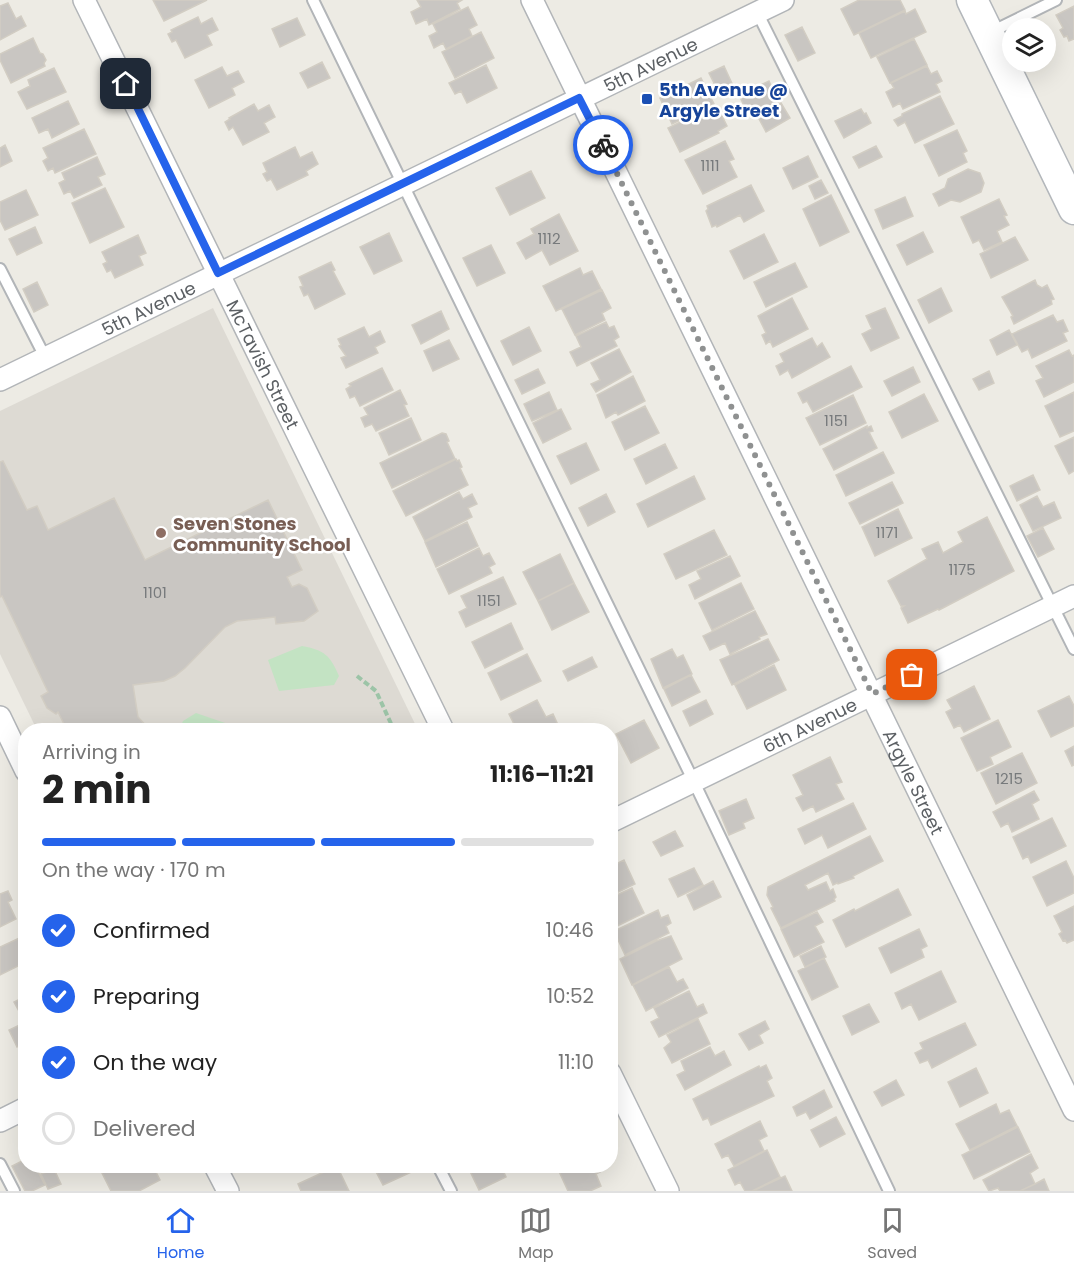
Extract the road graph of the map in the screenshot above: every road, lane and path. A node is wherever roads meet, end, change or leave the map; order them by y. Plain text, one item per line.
1 (84, 0) edge
2 (313, 0) edge
3 (532, 0) edge
4 (783, 0) edge
5 (972, 0) edge
6 (1056, 0) edge
7 (758, 12) junction
8 (988, 33) junction
9 (579, 98) junction
10 (402, 183) junction
11 (1074, 209) edge
12 (0, 269) edge
13 (218, 273) junction
14 (45, 357) junction
15 (0, 380) edge
16 (1074, 596) edge
17 (1053, 606) junction
18 (1074, 649) edge
19 (357, 676) dead end
20 (872, 694) junction
21 (0, 717) edge
22 (391, 723) edge
23 (440, 723) edge
24 (18, 754) edge
25 (694, 782) junction
26 (618, 818) edge
27 (618, 1089) edge
28 (1074, 1110) edge
29 (18, 1112) edge
30 (0, 1121) edge
31 (0, 1164) edge
32 (219, 1173) edge
33 (442, 1173) edge
34 (14, 1191) edge
35 (228, 1191) edge
36 (451, 1191) edge
37 (668, 1191) edge
38 (889, 1191) edge

1 - 13 street, McTavish Street
2 - 10 lane
3 - 9 street, Argyle Street
4 - 7 street, 5th Avenue
5 - 8 street
6 - 8 lane
7 - 9 street, 5th Avenue
7 - 17 lane
8 - 11 street
9 - 10 street, 5th Avenue
9 - 20 street, Argyle Street
10 - 13 street, 5th Avenue
10 - 25 lane
12 - 14 lane
13 - 14 street, 5th Avenue
13 - 23 street, McTavish Street
14 - 15 street, 5th Avenue
16 - 17 street, 6th Avenue
17 - 18 lane
17 - 20 street, 6th Avenue
19 - 22 path
20 - 25 street, 6th Avenue
20 - 28 street, Argyle Street
21 - 24 street
25 - 26 street, 6th Avenue
25 - 38 lane
27 - 37 street
29 - 30 street
31 - 34 lane
32 - 35 street
33 - 36 lane

